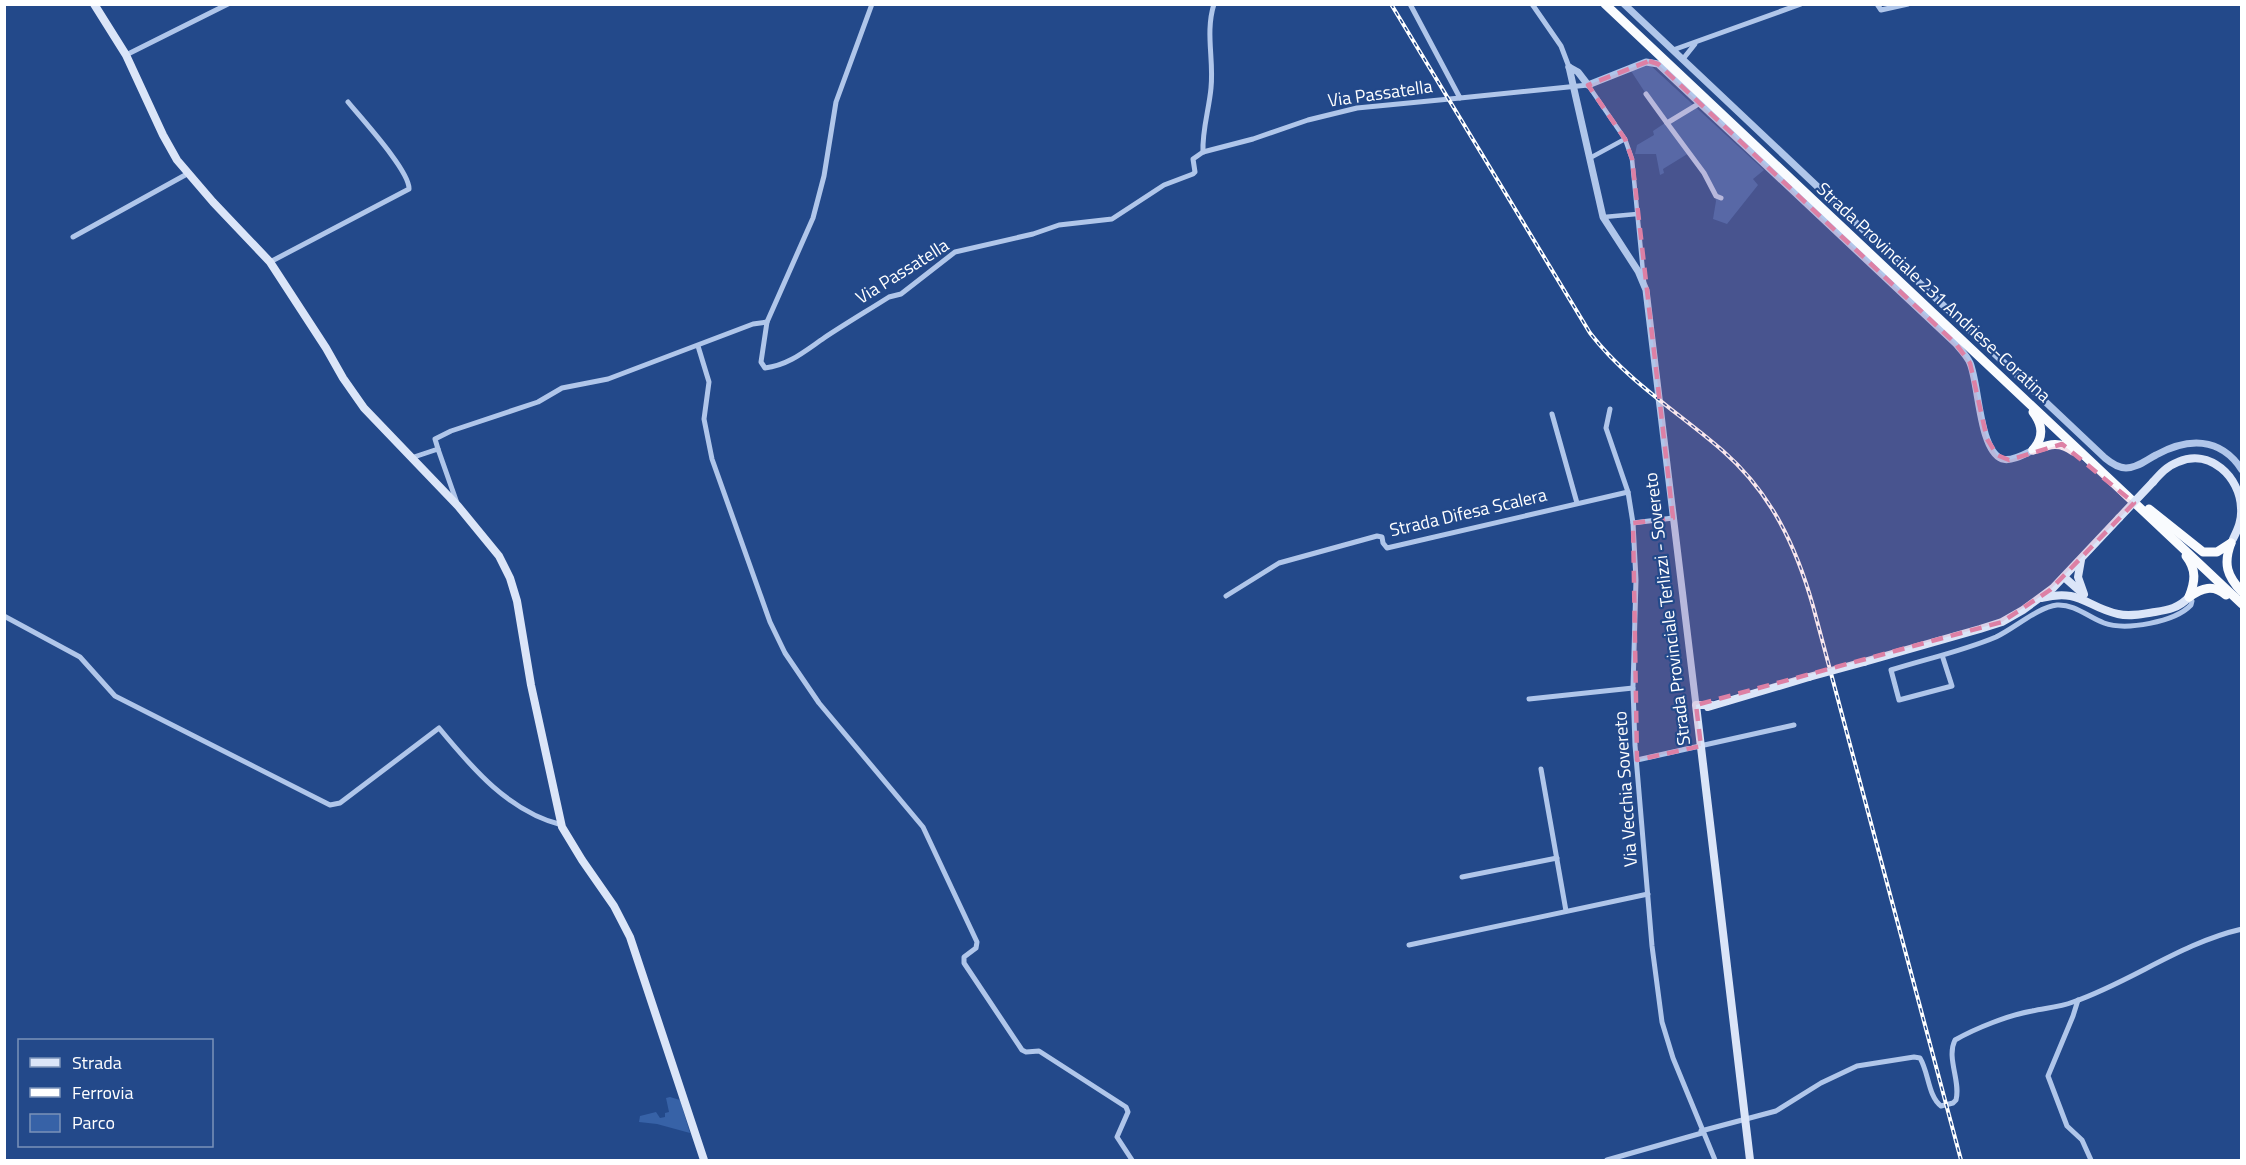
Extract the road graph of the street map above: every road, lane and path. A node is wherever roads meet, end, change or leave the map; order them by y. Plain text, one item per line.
1 (94, 4) edge
2 (228, 4) edge
3 (872, 4) edge
4 (1214, 4) edge
5 (1410, 4) edge
6 (1532, 4) edge
7 (1605, 4) edge
8 (1614, 4) edge
9 (1624, 4) edge
10 (1801, 4) edge
11 (1877, 4) edge
12 (1908, 4) edge
13 (1696, 43) junction
14 (1673, 50) junction
15 (126, 55) junction
16 (1683, 60) junction
17 (1569, 67) junction
18 (1588, 85) junction
19 (1574, 88) junction
20 (1646, 94) dead end
21 (1460, 98) junction
22 (348, 102) dead end
23 (1700, 103) junction
24 (1667, 123) junction
25 (1625, 139) junction
26 (1203, 152) junction
27 (1590, 158) junction
28 (187, 174) junction
29 (1722, 198) dead end
30 (1637, 214) junction
31 (1603, 217) junction
32 (73, 237) dead end
33 (270, 262) junction
34 (1645, 284) junction
35 (767, 322) junction
36 (698, 346) junction
37 (1993, 370) junction
38 (1610, 410) dead end
39 (1552, 414) dead end
40 (438, 449) junction
41 (2033, 450) junction
42 (411, 458) junction
43 (2241, 470) edge
44 (2105, 476) junction
45 (1628, 492) junction
46 (1577, 503) junction
47 (458, 506) junction
48 (2147, 511) junction
49 (1673, 518) junction
50 (1633, 523) junction
51 (2237, 538) edge
52 (2082, 558) junction
53 (2064, 577) junction
54 (2241, 594) edge
55 (1226, 596) dead end
56 (2084, 597) junction
57 (2189, 597) junction
58 (2038, 599) junction
59 (2241, 606) edge
60 (4, 616) edge
61 (1943, 658) dead end
62 (1633, 688) junction
63 (1529, 699) dead end
64 (1696, 709) junction
65 (1794, 725) dead end
66 (1701, 746) junction
67 (1637, 759) junction
68 (1541, 769) dead end
69 (562, 825) junction
70 (1557, 858) junction
71 (1462, 877) dead end
72 (1648, 894) junction
73 (1566, 911) junction
74 (2241, 929) edge
75 (1409, 945) dead end
76 (2078, 1000) junction
77 (1745, 1120) junction
78 (1702, 1132) junction
79 (704, 1161) edge
80 (1132, 1161) edge
81 (1607, 1161) edge
82 (1715, 1161) edge
83 (1750, 1161) edge
84 (2091, 1161) edge

1 - 15 main road
2 - 15 street
3 - 35 street, Via Passatella
4 - 26 street
5 - 21 street
6 - 17 street
7 - 37 highway, Strada Provinciale 231 Andriese-Coratina
8 - 48 highway, Strada Provinciale 231 Andriese-Coratina
9 - 14 street
10 - 13 street
11 - 12 street
13 - 14 street
13 - 16 street
14 - 16 street
15 - 28 main road
16 - 43 street
17 - 18 street
17 - 19 street, Strada Provinciale Terlizzi - Sovereto
18 - 19 street, Via Passatella
18 - 23 street
18 - 25 street
19 - 21 street, Via Passatella
19 - 27 street, Strada Provinciale Terlizzi - Sovereto
20 - 24 street
21 - 26 street, Via Passatella
22 - 33 street
23 - 24 street
23 - 41 street
24 - 29 street
25 - 27 street
25 - 30 street
26 - 35 street, Via Passatella
27 - 31 street, Strada Provinciale Terlizzi - Sovereto
28 - 32 street
28 - 33 main road
30 - 31 street
30 - 34 street
31 - 34 street, Strada Provinciale Terlizzi - Sovereto
33 - 42 main road
34 - 49 street, Strada Provinciale Terlizzi - Sovereto
35 - 36 street
36 - 40 street
36 - 80 street
37 - 41 highway
37 - 44 highway, Strada Provinciale 231 Andriese-Coratina
38 - 45 street, Via Vecchia Sovereto
39 - 46 street
40 - 42 street
40 - 47 street
41 - 44 highway
42 - 47 main road
44 - 48 highway, Strada Provinciale 231 Andriese-Coratina
45 - 46 street, Strada Difesa Scalera
45 - 50 street, Via Vecchia Sovereto
46 - 55 street, Strada Difesa Scalera
47 - 69 main road
48 - 51 highway
48 - 54 highway, Strada Provinciale 231 Andriese-Coratina
48 - 57 highway
48 - 59 highway, Strada Provinciale 231 Andriese-Coratina
49 - 50 street
49 - 64 street, Strada Provinciale Terlizzi - Sovereto
50 - 62 street, Via Vecchia Sovereto
51 - 52 main road, bridge
51 - 54 highway
52 - 53 main road
52 - 56 main road
53 - 56 main road
53 - 58 main road
56 - 57 main road
56 - 58 main road
57 - 59 highway
57 - 61 street
58 - 64 main road, bridge
60 - 69 street
62 - 63 street
62 - 67 street, Via Vecchia Sovereto
64 - 66 main road, Strada Provinciale Terlizzi - Sovereto
65 - 66 street
66 - 67 street
66 - 77 main road, Strada Provinciale Terlizzi - Sovereto
67 - 72 street, Via Vecchia Sovereto
68 - 70 street
69 - 79 main road
70 - 71 street
70 - 73 street
72 - 73 street
72 - 78 street, Via Vecchia Sovereto
73 - 75 street
74 - 76 street
76 - 77 street
76 - 84 street
77 - 78 street
77 - 83 main road, Strada Provinciale Terlizzi - Sovereto
78 - 81 street
78 - 82 street, Via Vecchia Sovereto

